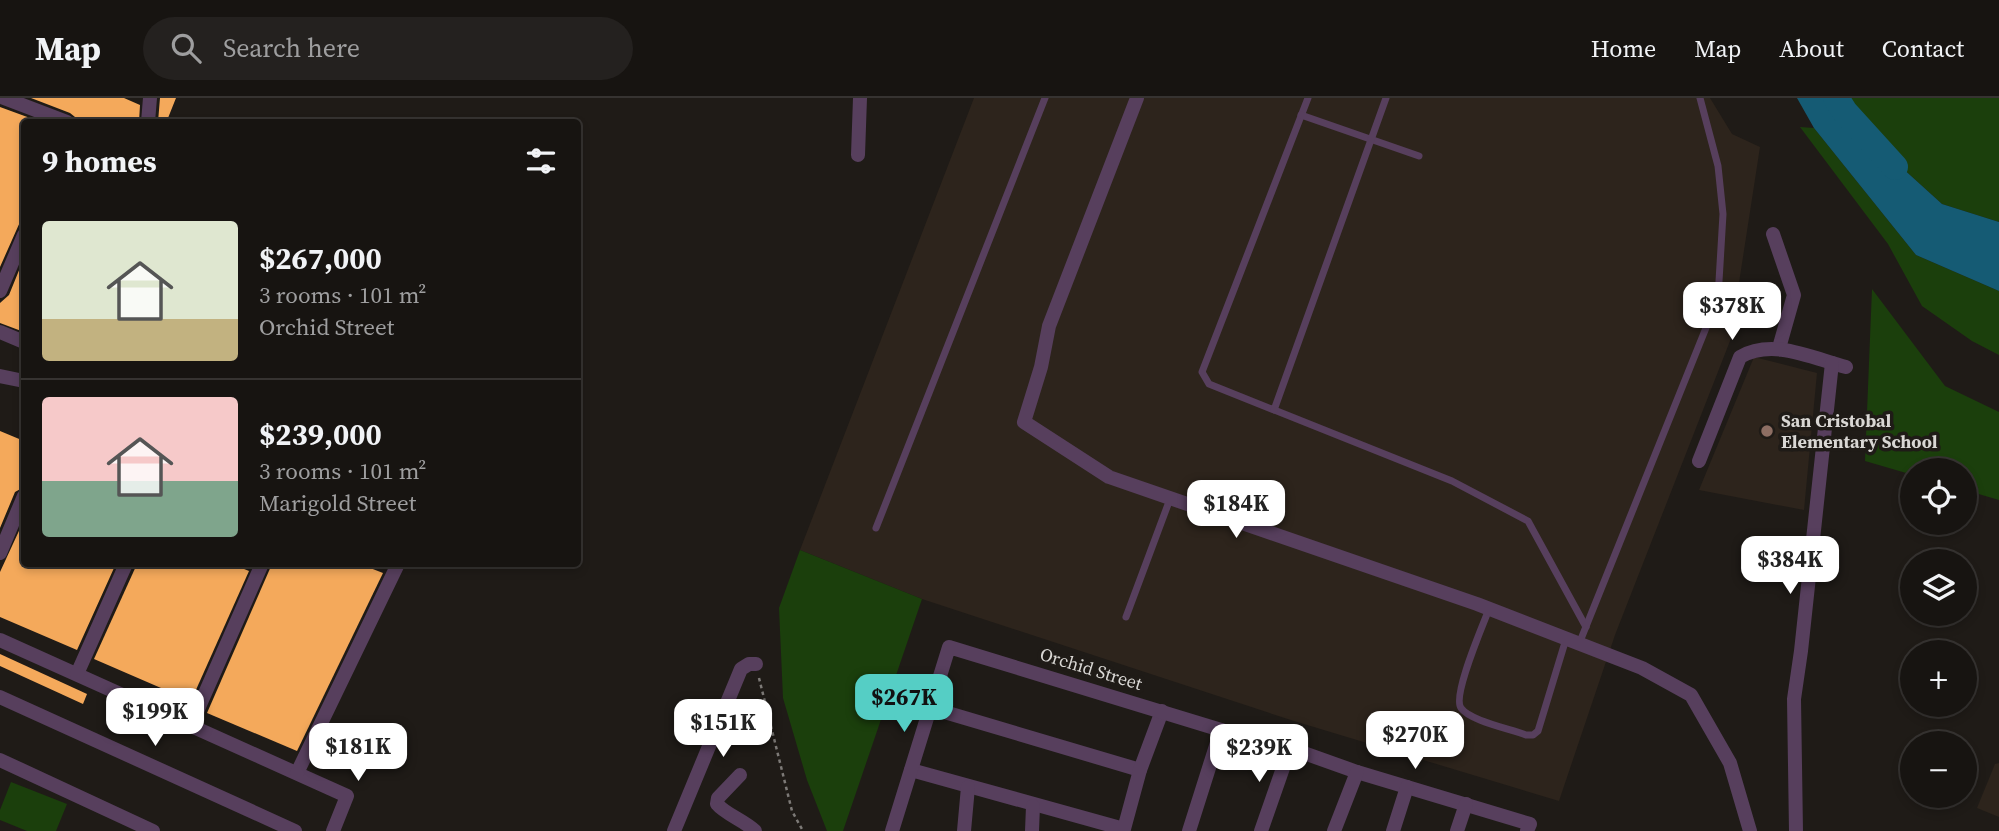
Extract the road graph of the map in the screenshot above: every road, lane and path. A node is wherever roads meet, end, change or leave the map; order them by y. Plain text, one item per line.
1 (4, 98) edge
2 (150, 98) edge
3 (860, 98) edge
4 (1045, 98) edge
5 (1137, 98) edge
6 (1308, 98) edge
7 (1386, 98) edge
8 (1700, 98) edge
9 (1301, 115) junction
10 (58, 119) edge
11 (148, 119) edge
12 (1370, 139) junction
13 (858, 155) dead end
14 (1419, 156) dead end
15 (1773, 234) dead end
16 (21, 242) edge
17 (0, 291) edge
18 (0, 332) edge
19 (21, 341) edge
20 (1779, 348) junction
21 (0, 376) edge
22 (21, 380) edge
23 (1273, 410) junction
24 (1699, 461) dead end
25 (1170, 499) junction
26 (21, 503) edge
27 (876, 528) dead end
28 (0, 553) edge
29 (126, 567) edge
30 (261, 567) edge
31 (397, 567) edge
32 (1489, 609) junction
33 (1126, 617) dead end
34 (1586, 627) junction
35 (0, 640) edge
36 (1572, 641) junction
37 (756, 664) joint
38 (77, 674) junction
39 (0, 697) edge
40 (931, 708) junction
41 (1162, 710) junction
42 (191, 725) junction
43 (1221, 730) junction
44 (1290, 747) junction
45 (0, 760) edge
46 (911, 770) junction
47 (1140, 770) junction
48 (1357, 772) junction
49 (298, 773) junction
50 (740, 775) dead end
51 (1408, 787) junction
52 (968, 788) junction
53 (1466, 804) junction
54 (1033, 806) junction
55 (1528, 827) edge
56 (153, 831) edge
57 (295, 831) edge
58 (333, 831) edge
59 (674, 831) edge
60 (755, 831) edge
61 (803, 831) edge
62 (892, 831) edge
63 (964, 831) edge
64 (1032, 831) edge
65 (1189, 831) edge
66 (1261, 831) edge
67 (1334, 831) edge
68 (1393, 831) edge
69 (1457, 831) edge
70 (1750, 831) edge
71 (1797, 831) edge

1 - 10 street
2 - 11 street
3 - 13 street
4 - 27 lane
5 - 25 street
6 - 9 lane
7 - 12 lane
8 - 34 lane
9 - 12 lane
9 - 23 lane
12 - 14 lane
12 - 23 lane
15 - 20 street
16 - 17 street
18 - 19 street
20 - 24 street
20 - 71 street
21 - 22 street
23 - 34 lane
25 - 32 street
25 - 33 lane
26 - 28 street
29 - 38 street
30 - 42 street
31 - 49 street
32 - 36 street
32 - 36 lane
34 - 36 lane
35 - 38 street
36 - 70 street
37 - 59 street
37 - 61 path
38 - 42 street
39 - 57 street
40 - 41 street, Orchid Street
40 - 46 street
40 - 47 street
41 - 43 street, Orchid Street
41 - 47 street
42 - 49 street
43 - 44 street, Orchid Street
43 - 65 street
44 - 48 street, Orchid Street
44 - 66 street
45 - 56 street
46 - 52 street
46 - 62 street
47 - 54 street
48 - 51 street, Orchid Street
48 - 67 street
49 - 58 street
50 - 60 street
51 - 53 street, Orchid Street
51 - 68 street
52 - 54 street
52 - 63 street
53 - 55 street, Orchid Street
53 - 69 street
54 - 64 street

